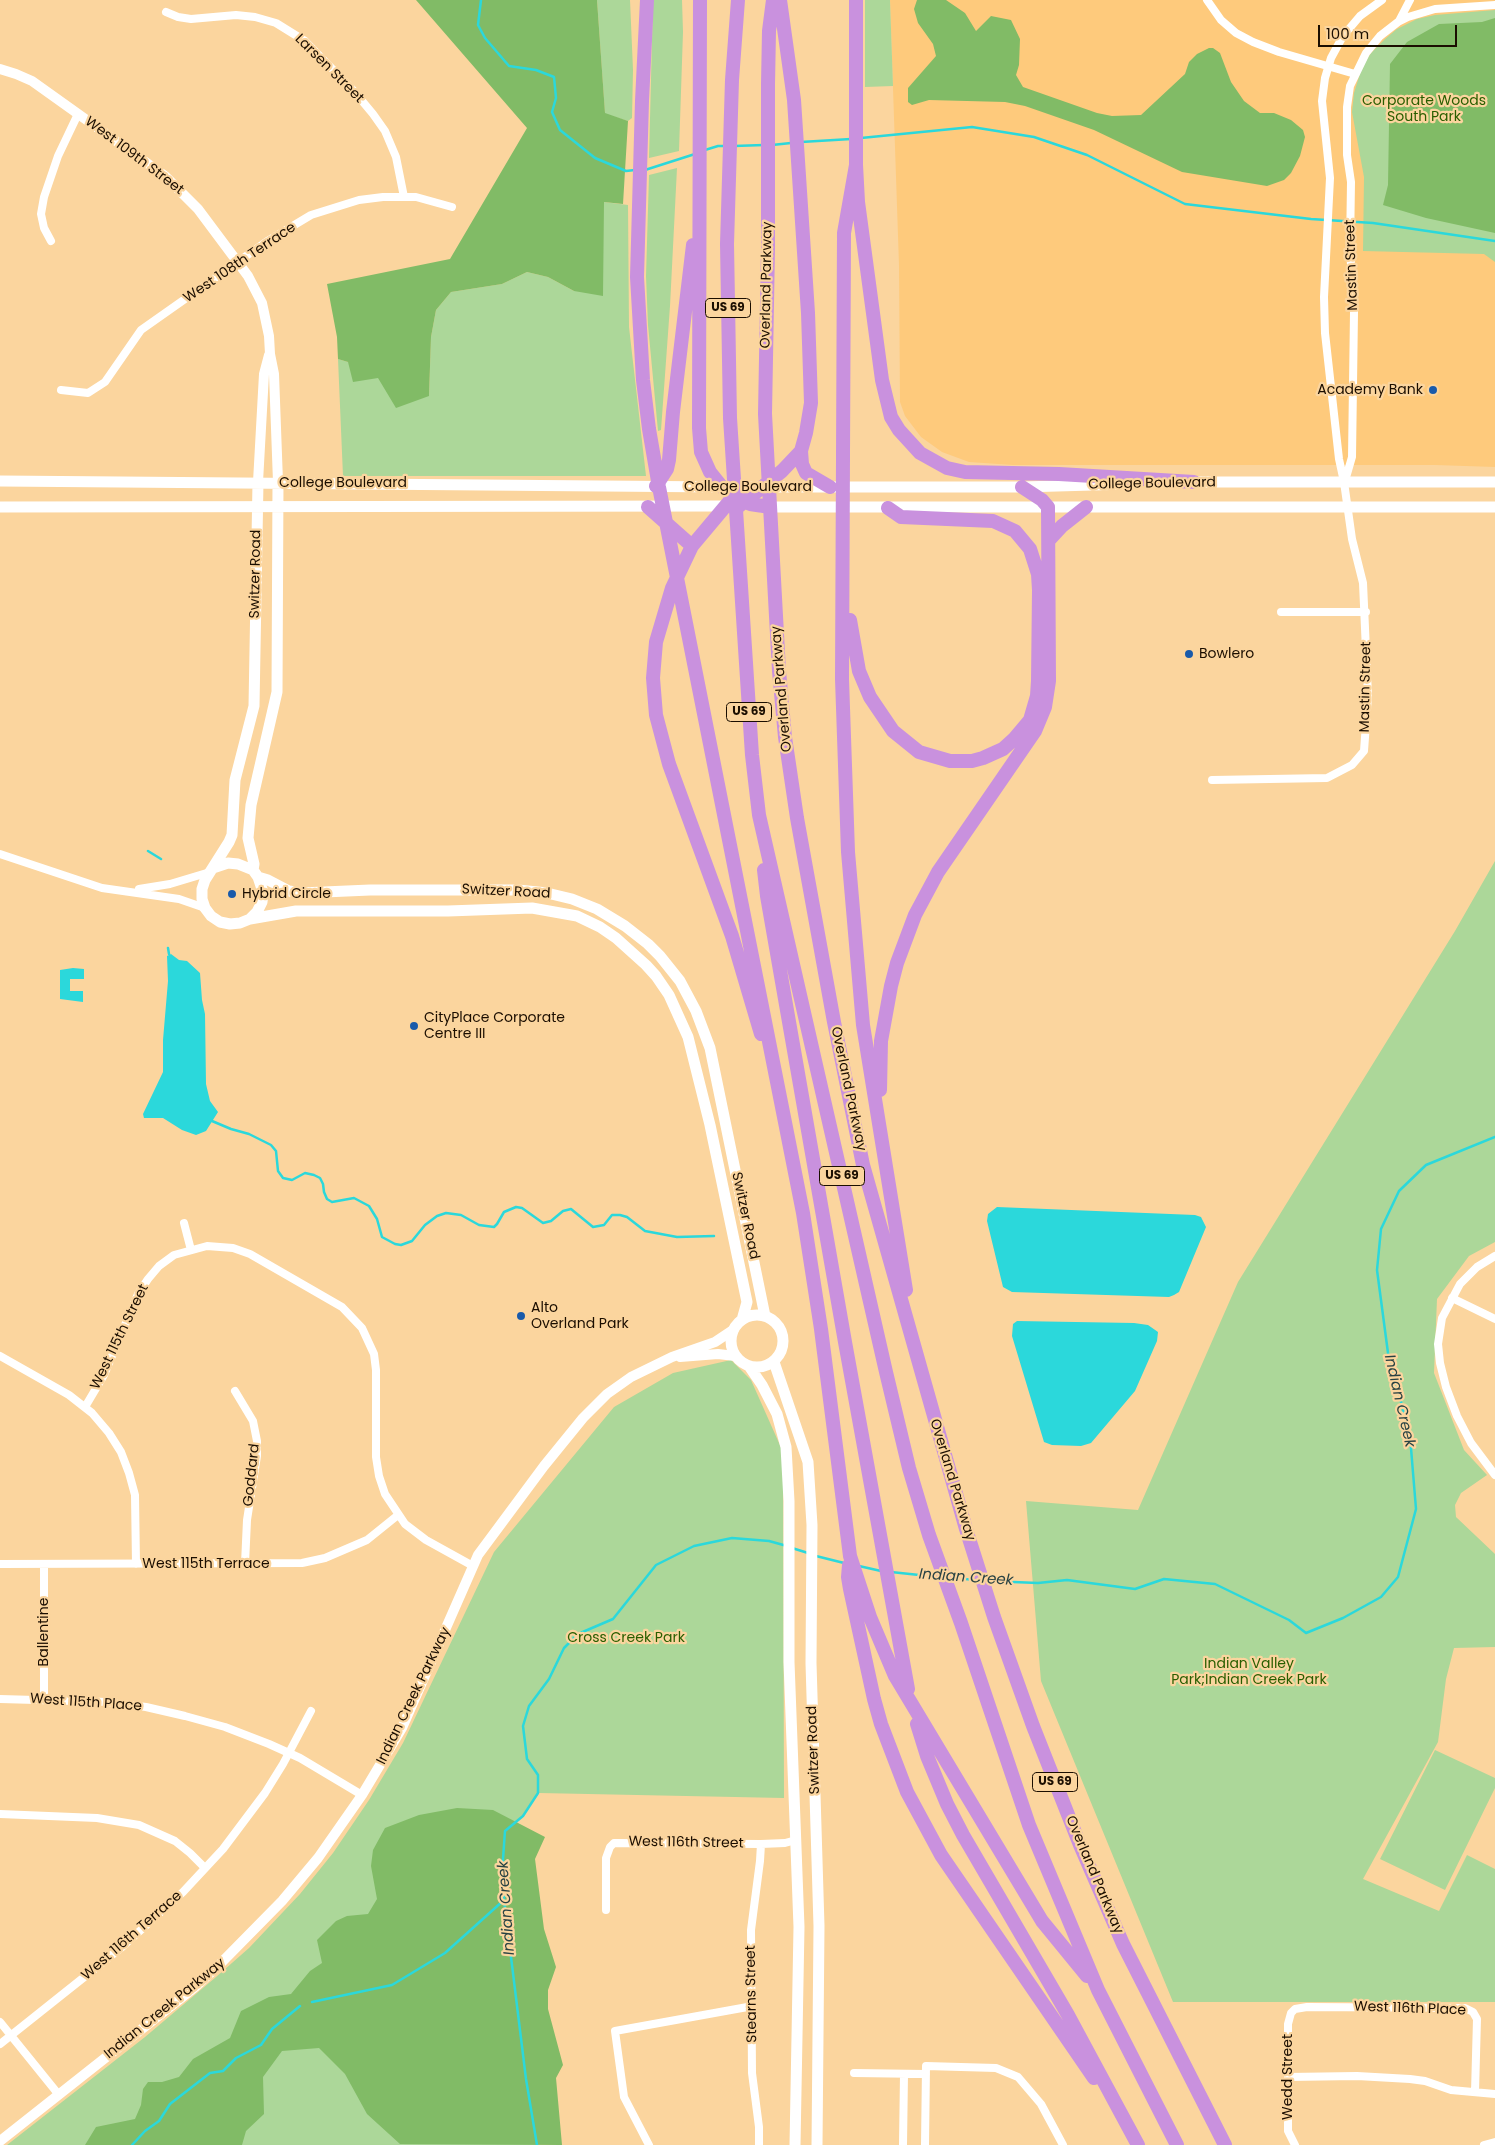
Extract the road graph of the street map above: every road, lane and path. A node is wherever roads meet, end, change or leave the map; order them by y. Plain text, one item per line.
1 (638, 0) edge
2 (647, 0) edge
3 (700, 0) edge
4 (738, 0) edge
5 (773, 0) edge
6 (780, 0) edge
7 (856, 0) edge
8 (1207, 0) edge
9 (1382, 0) edge
10 (1410, 0) edge
11 (1495, 5) edge
12 (166, 12) dead end
13 (1398, 22) junction
14 (644, 48) junction
15 (1329, 67) junction
16 (0, 69) edge
17 (1354, 74) junction
18 (78, 114) junction
19 (856, 165) junction
20 (404, 197) junction
21 (452, 207) dead end
22 (699, 207) junction
23 (51, 241) dead end
24 (238, 263) junction
25 (270, 354) junction
26 (61, 390) dead end
27 (261, 422) junction
28 (276, 423) junction
29 (800, 451) junction
30 (0, 481) edge
31 (258, 482) junction
32 (278, 482) junction
33 (1194, 482) junction
34 (1344, 482) junction
35 (1495, 482) edge
36 (656, 486) junction
37 (761, 487) junction
38 (830, 487) junction
39 (1022, 487) junction
40 (734, 497) junction
41 (648, 506) junction
42 (1086, 506) junction
43 (0, 507) edge
44 (257, 507) junction
45 (278, 507) junction
46 (1048, 507) junction
47 (1495, 507) edge
48 (770, 508) joint
49 (888, 508) junction
50 (1348, 508) junction
51 (1049, 540) junction
52 (692, 546) junction
53 (843, 566) junction
54 (1281, 612) dead end
55 (1366, 612) junction
56 (254, 698) junction
57 (276, 701) junction
58 (1212, 780) dead end
59 (759, 815) junction
60 (0, 854) edge
61 (212, 870) junction
62 (255, 873) junction
63 (370, 890) junction
64 (132, 891) junction
65 (205, 908) junction
66 (371, 911) junction
67 (250, 919) junction
68 (625, 926) junction
69 (616, 938) junction
70 (772, 1050) junction
71 (726, 1122) junction
72 (879, 1123) junction
73 (710, 1125) junction
74 (184, 1223) dead end
75 (191, 1250) junction
76 (1495, 1256) edge
77 (1452, 1298) junction
78 (765, 1316) junction
79 (1495, 1319) edge
80 (742, 1320) junction
81 (733, 1330) junction
82 (0, 1356) edge
83 (735, 1356) junction
84 (672, 1357) junction
85 (916, 1357) junction
86 (774, 1362) junction
87 (749, 1366) junction
88 (235, 1391) dead end
89 (85, 1407) junction
90 (1495, 1474) edge
91 (398, 1515) junction
92 (0, 1564) edge
93 (44, 1564) junction
94 (136, 1564) junction
95 (245, 1564) junction
96 (473, 1566) junction
97 (855, 1588) junction
98 (0, 1699) edge
99 (44, 1699) junction
100 (311, 1711) dead end
101 (289, 1753) junction
102 (362, 1795) junction
103 (0, 1814) edge
104 (796, 1840) junction
105 (761, 1844) junction
106 (205, 1868) junction
107 (606, 1910) dead end
108 (1098, 1990) junction
109 (753, 2006) junction
110 (1295, 2009) joint
111 (0, 2022) edge
112 (11, 2036) junction
113 (0, 2044) edge
114 (926, 2070) junction
115 (854, 2073) dead end
116 (904, 2074) junction
117 (1288, 2077) junction
118 (1475, 2092) junction
119 (1495, 2094) edge
120 (59, 2095) junction
121 (1129, 2128) junction
122 (0, 2141) edge
123 (1495, 2142) edge
124 (650, 2145) edge
125 (759, 2145) edge
126 (795, 2145) edge
127 (817, 2145) edge
128 (902, 2145) edge
129 (925, 2145) edge
130 (1062, 2145) edge
131 (1138, 2145) edge
132 (1177, 2145) edge
133 (1225, 2145) edge
134 (1295, 2145) edge
135 (1484, 2145) edge

1 - 14 highway
2 - 14 highway
3 - 22 highway
4 - 59 highway, Overland Parkway / US 69
5 - 85 highway, Overland Parkway / US 69
6 - 29 highway
7 - 19 highway
8 - 15 street
9 - 15 street
10 - 13 street
11 - 13 street
12 - 20 street, Larsen Street
13 - 17 street
14 - 70 highway
15 - 17 street
15 - 34 street, Mastin Street
16 - 18 street, West 109th Street
17 - 34 street, Mastin Street
18 - 23 street, West 109th Street
18 - 24 street, West 109th Street
19 - 33 highway
19 - 53 highway
20 - 21 street, West 108th Terrace
20 - 24 street, West 108th Terrace
22 - 36 highway
22 - 40 highway
24 - 25 street, West 109th Street
24 - 26 street, West 108th Terrace
25 - 27 street, West 109th Street
25 - 28 street, West 109th Street
27 - 28 street
27 - 31 street, West 109th Street
28 - 32 street, West 109th Street
29 - 37 highway
29 - 38 highway
30 - 31 main road, College Boulevard
31 - 32 main road, College Boulevard
31 - 44 main road, Switzer Road
32 - 36 main road, College Boulevard
32 - 45 main road, Switzer Road
33 - 34 main road, College Boulevard
33 - 39 main road, College Boulevard
34 - 35 main road, College Boulevard
34 - 50 street, Mastin Street
36 - 40 main road, College Boulevard
37 - 38 main road, College Boulevard
37 - 40 highway
38 - 39 main road, College Boulevard
39 - 46 highway
40 - 41 main road, College Boulevard
40 - 48 highway
40 - 52 highway
41 - 45 main road, College Boulevard
41 - 52 highway
42 - 46 main road, College Boulevard
42 - 50 main road, College Boulevard
42 - 51 highway
43 - 44 main road, College Boulevard
44 - 45 main road, College Boulevard
44 - 56 main road, Switzer Road
45 - 57 main road, Switzer Road
46 - 49 main road, College Boulevard
46 - 51 highway
47 - 50 main road, College Boulevard
48 - 49 main road, College Boulevard
49 - 53 highway
50 - 55 street, Mastin Street
51 - 72 highway
52 - 70 highway
53 - 72 highway
54 - 55 street
55 - 58 street, Mastin Street
56 - 57 main road
56 - 61 main road, Switzer Road
57 - 62 main road, Switzer Road
59 - 108 highway, Overland Parkway / US 69
59 - 121 highway
60 - 64 street
61 - 62 main road
61 - 64 street
61 - 65 main road
62 - 63 main road, Switzer Road
62 - 67 main road
63 - 66 main road
63 - 68 main road, Switzer Road
64 - 65 street
65 - 67 main road
66 - 67 main road, Switzer Road
66 - 69 main road, Switzer Road
68 - 69 main road
68 - 71 main road, Switzer Road
69 - 73 main road, Switzer Road
70 - 97 highway
71 - 73 main road
71 - 78 main road, Switzer Road
72 - 85 highway
73 - 80 main road, Switzer Road
74 - 75 street
75 - 89 street, West 115th Street
75 - 91 street, West 115th Street
76 - 77 street
77 - 79 street
77 - 90 street
78 - 80 main road
78 - 86 main road
80 - 81 main road
81 - 83 main road
81 - 84 street, Indian Creek Parkway
82 - 89 street, West 115th Street
83 - 84 street, Indian Creek Parkway
83 - 87 main road, Switzer Road
84 - 96 street, Indian Creek Parkway
85 - 133 highway, Overland Parkway / US 69
86 - 87 main road
86 - 127 main road, Switzer Road
87 - 104 main road, Switzer Road
88 - 95 street, Goddard
89 - 94 street
91 - 95 street, West 115th Terrace
91 - 96 street, West 115th Street
92 - 93 street, West 115th Terrace
93 - 94 street, West 115th Terrace
93 - 99 street, Ballentine
94 - 95 street, West 115th Terrace
96 - 102 street, Indian Creek Parkway
97 - 108 highway
97 - 121 highway
98 - 99 street, West 115th Place
99 - 101 street, West 115th Place
100 - 101 street, West 116th Terrace
101 - 102 street, West 115th Place
101 - 106 street, West 116th Terrace
102 - 120 street, Indian Creek Parkway
103 - 106 street
104 - 105 street, West 116th Street
104 - 126 main road, Switzer Road
105 - 107 street, West 116th Street
105 - 109 street, Stearns Street
106 - 112 street, West 116th Terrace
108 - 132 highway, Overland Parkway / US 69
109 - 124 street
109 - 125 street, Stearns Street
110 - 117 street, Wedd Street
110 - 118 street, West 116th Place
111 - 112 street
112 - 113 street, West 116th Terrace
112 - 120 street
114 - 116 street
114 - 129 street
114 - 130 street
115 - 116 street
116 - 128 street
117 - 118 street
117 - 134 street, Wedd Street
118 - 119 street
120 - 122 street, Indian Creek Parkway
121 - 131 highway
123 - 135 street

